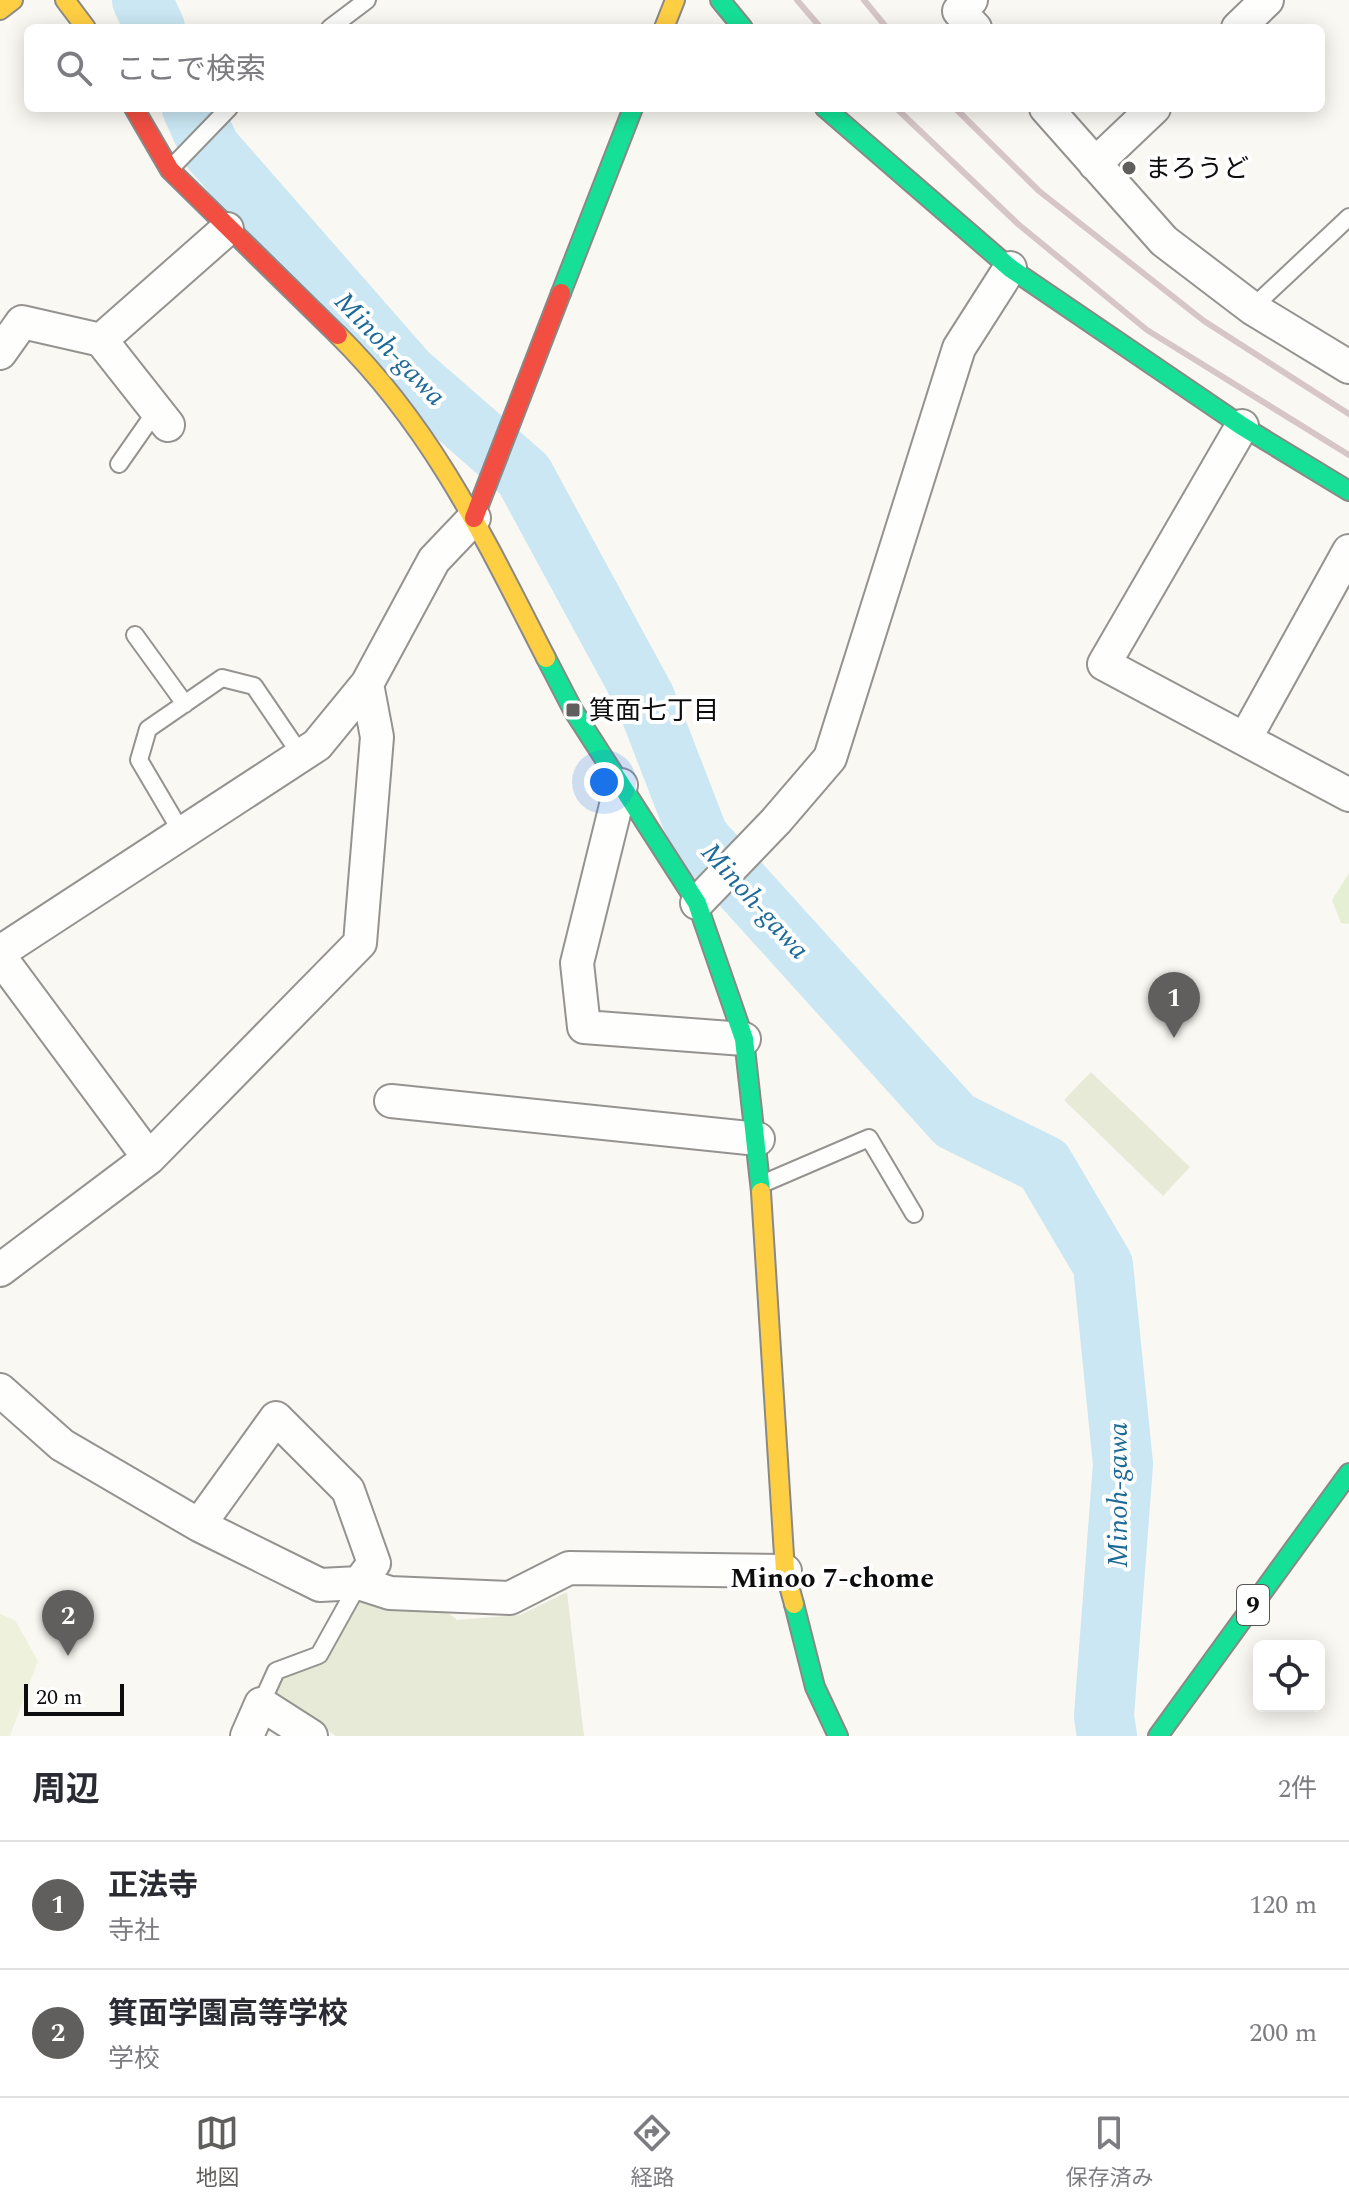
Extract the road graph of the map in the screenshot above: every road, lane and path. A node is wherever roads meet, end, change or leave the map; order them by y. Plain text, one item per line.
1 (13, 0) edge
2 (65, 0) edge
3 (367, 0) edge
4 (675, 0) edge
5 (720, 0) edge
6 (971, 0) edge
7 (1267, 0) edge
8 (0, 10) edge
9 (83, 24) edge
10 (335, 24) edge
11 (666, 24) edge
12 (740, 24) edge
13 (971, 24) edge
14 (1242, 24) edge
15 (136, 112) edge
16 (225, 112) edge
17 (631, 112) edge
18 (830, 112) edge
19 (1050, 112) edge
20 (1150, 112) edge
21 (1095, 164) junction
22 (170, 170) junction
23 (1349, 217) edge
24 (227, 229) junction
25 (1010, 268) junction
26 (1252, 308) junction
27 (101, 340) junction
28 (0, 353) edge
29 (1349, 367) edge
30 (162, 418) joint
31 (1242, 426) junction
32 (119, 464) dead end
33 (1349, 491) edge
34 (474, 518) junction
35 (1349, 551) edge
36 (135, 635) dead end
37 (367, 684) junction
38 (185, 704) junction
39 (1245, 739) junction
40 (301, 755) junction
41 (621, 785) junction
42 (1349, 795) edge
43 (182, 833) junction
44 (697, 903) junction
45 (0, 955) edge
46 (744, 1039) junction
47 (391, 1101) dead end
48 (758, 1139) junction
49 (149, 1158) junction
50 (761, 1185) junction
51 (914, 1214) dead end
52 (0, 1270) edge
53 (0, 1390) edge
54 (1345, 1487) edge
55 (199, 1525) junction
56 (785, 1571) junction
57 (359, 1583) junction
58 (261, 1704) junction
59 (247, 1736) edge
60 (311, 1736) edge
61 (838, 1736) edge
62 (1158, 1736) edge

1 - 8 street
2 - 9 street
3 - 10 lane
4 - 11 street
5 - 12 street
6 - 13 street
7 - 14 street
15 - 22 street
16 - 22 lane
17 - 34 street
18 - 25 street
19 - 21 street
20 - 21 street
21 - 26 street
22 - 24 street
23 - 26 lane
24 - 27 street
24 - 34 street
25 - 31 street
25 - 44 street
26 - 29 street
27 - 28 street
27 - 30 street
30 - 32 lane
31 - 33 street
31 - 39 street
34 - 37 street
34 - 41 street
35 - 39 street
36 - 38 lane
37 - 40 street
37 - 49 street
38 - 40 lane
38 - 43 lane
39 - 42 street
40 - 43 street
41 - 44 street
41 - 46 street
43 - 45 street
44 - 46 street
45 - 49 street
46 - 48 street
47 - 48 street
48 - 50 street
49 - 52 street
50 - 51 lane
50 - 56 street
53 - 55 street
54 - 62 street, 9
55 - 57 street
55 - 57 street
56 - 57 street
56 - 61 street
57 - 58 lane
58 - 59 street
58 - 60 street

